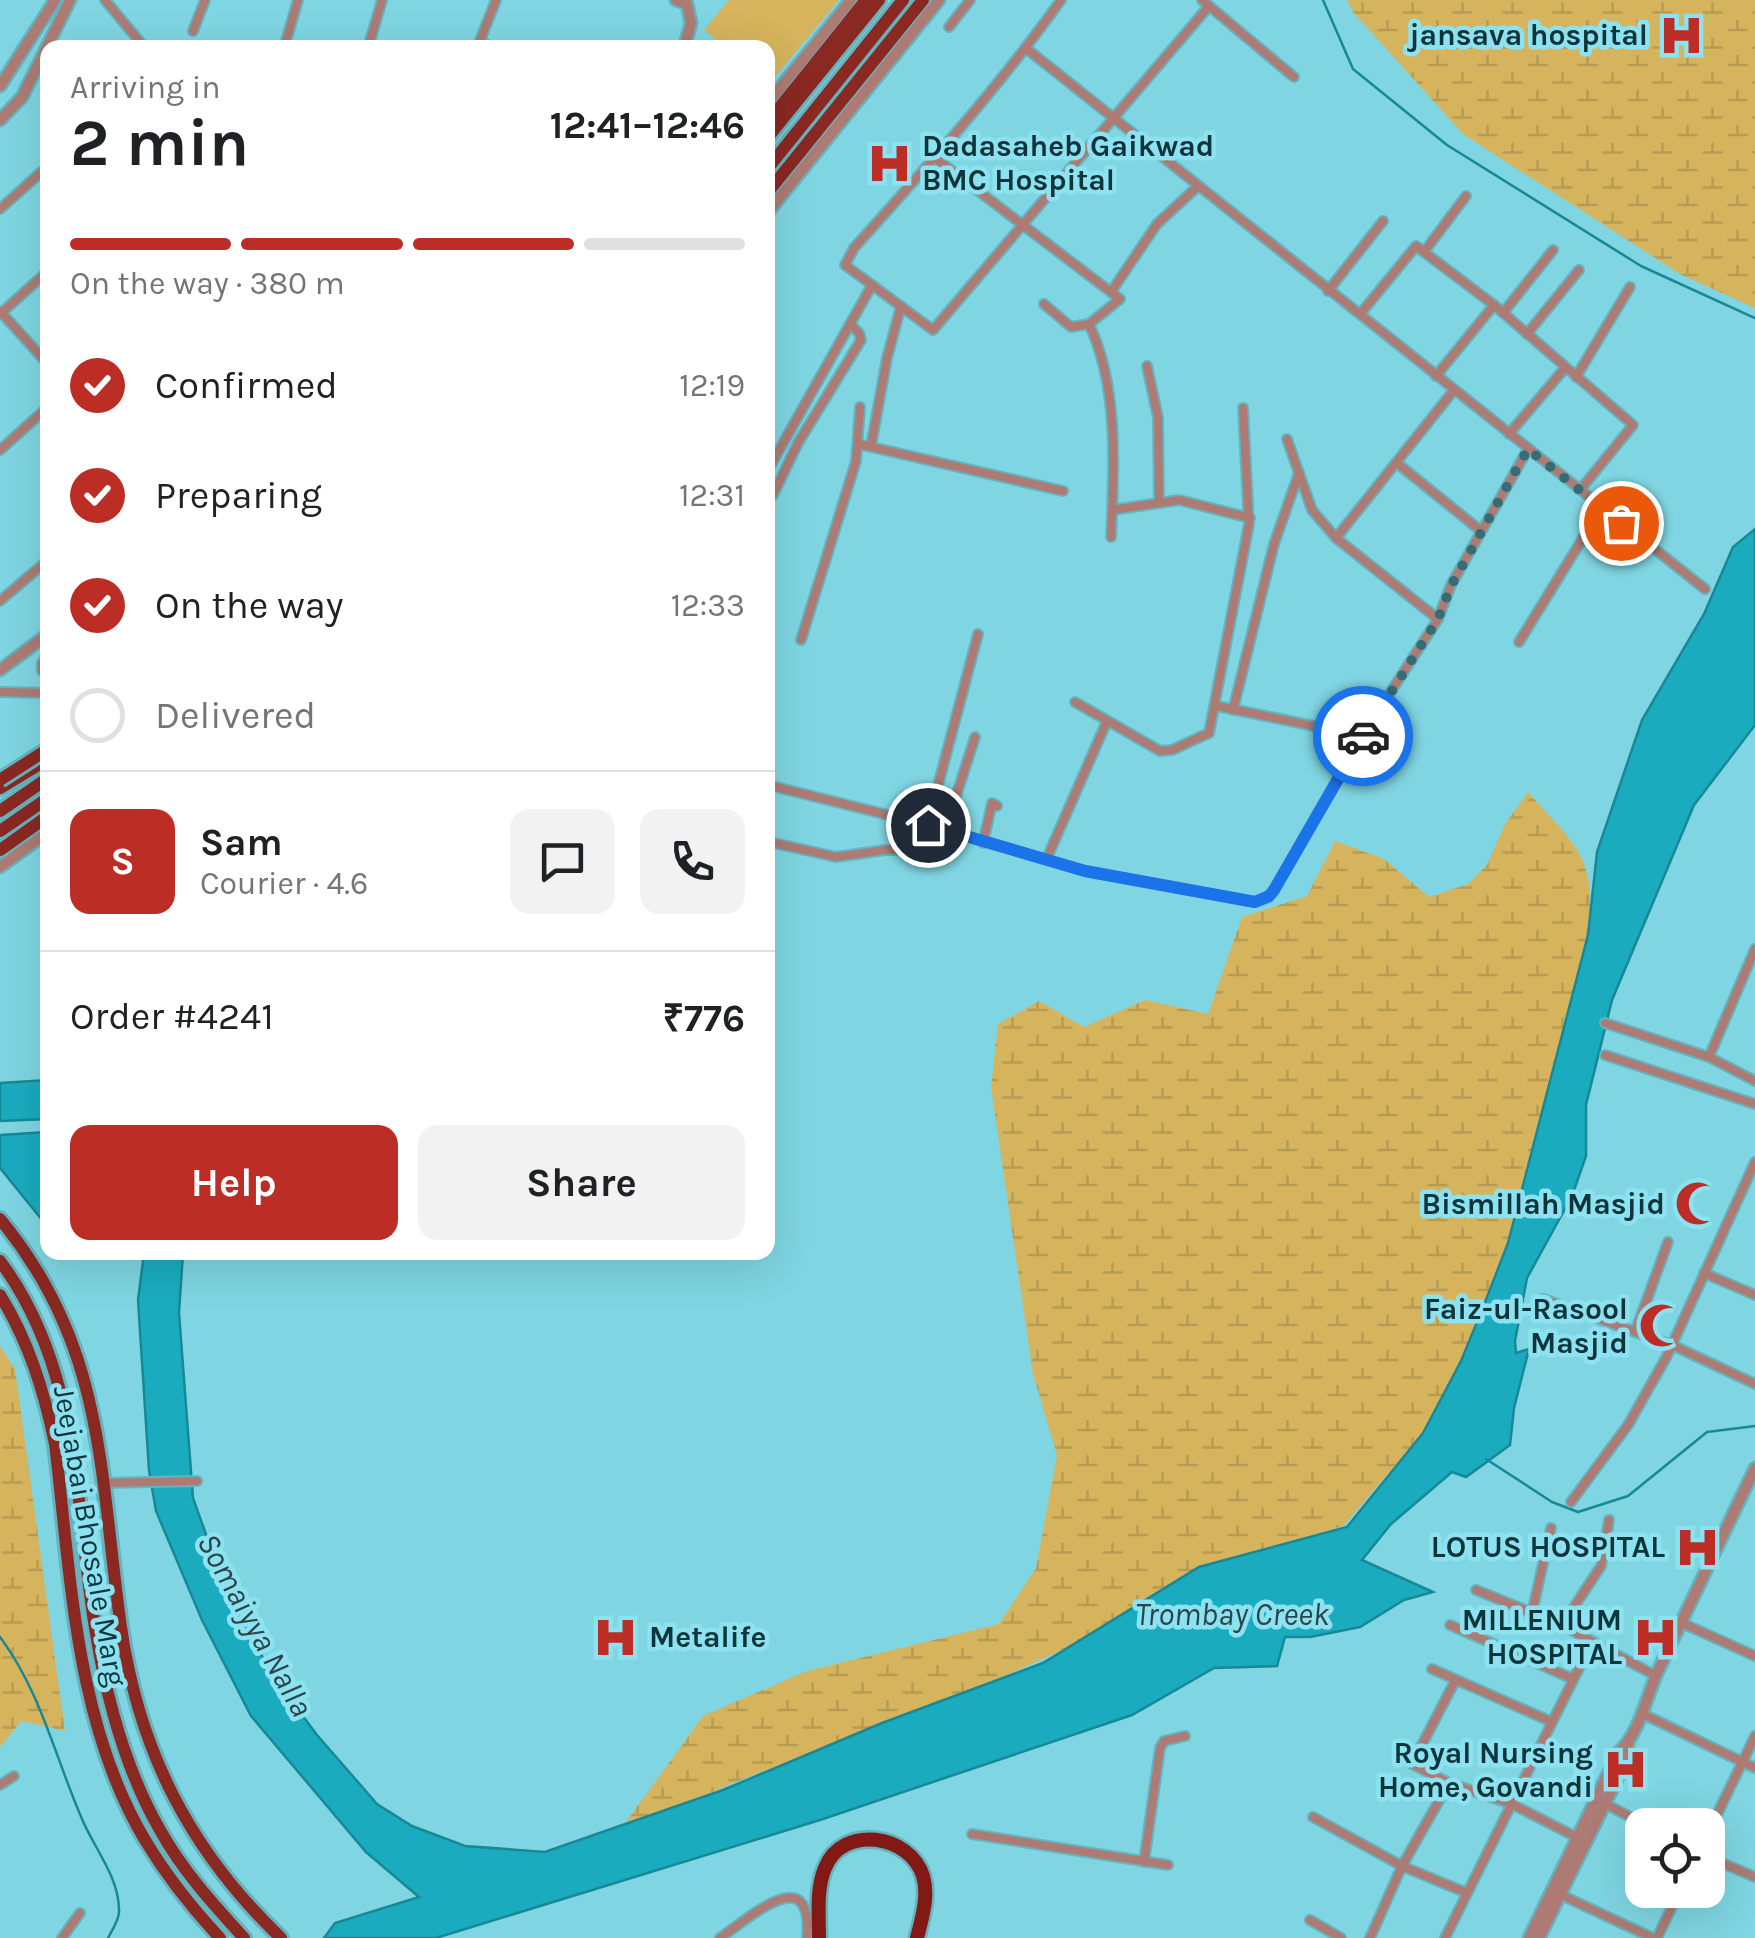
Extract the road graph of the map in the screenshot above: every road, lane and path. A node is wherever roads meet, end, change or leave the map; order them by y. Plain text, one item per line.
1 (55, 0) edge
2 (70, 0) edge
3 (105, 0) edge
4 (205, 0) edge
5 (298, 0) edge
6 (382, 0) edge
7 (496, 0) edge
8 (851, 0) edge
9 (866, 0) edge
10 (879, 0) edge
11 (903, 0) edge
12 (923, 0) edge
13 (939, 0) edge
14 (970, 0) edge
15 (1061, 0) edge
16 (684, 1) edge
17 (1205, 3) edge
18 (949, 27) dead end
19 (194, 31) dead end
20 (50, 40) edge
21 (138, 40) edge
22 (286, 40) edge
23 (370, 40) edge
24 (480, 40) edge
25 (686, 40) edge
26 (1026, 48) junction
27 (40, 60) edge
28 (1294, 77) dead end
29 (0, 86) edge
30 (775, 93) edge
31 (775, 113) edge
32 (1114, 117) junction
33 (0, 120) edge
34 (775, 129) edge
35 (935, 158) junction
36 (775, 159) edge
37 (40, 173) edge
38 (775, 183) edge
39 (1198, 186) junction
40 (1466, 196) dead end
41 (775, 203) edge
42 (0, 209) edge
43 (1383, 220) dead end
44 (1024, 227) junction
45 (1552, 250) dead end
46 (1424, 252) junction
47 (1579, 270) dead end
48 (40, 278) edge
49 (872, 285) junction
50 (1630, 287) dead end
51 (1328, 290) junction
52 (1111, 292) junction
53 (1044, 304) dead end
54 (1494, 305) junction
55 (901, 306) junction
56 (0, 312) edge
57 (1361, 313) junction
58 (1503, 313) junction
59 (850, 324) junction
60 (1089, 324) junction
61 (1527, 334) junction
62 (40, 349) edge
63 (36, 352) junction
64 (40, 356) edge
65 (1146, 366) dead end
66 (1565, 368) junction
67 (1436, 376) junction
68 (1576, 377) junction
69 (1454, 390) junction
70 (860, 408) dead end
71 (1243, 408) dead end
72 (40, 414) edge
73 (1509, 434) junction
74 (1287, 440) dead end
75 (858, 444) junction
76 (871, 446) junction
77 (1528, 449) junction
78 (0, 450) edge
79 (775, 458) edge
80 (1397, 462) junction
81 (1299, 472) junction
82 (1580, 490) junction
83 (775, 491) edge
84 (1062, 491) dead end
85 (1159, 503) junction
86 (1602, 508) junction
87 (1112, 510) junction
88 (1250, 518) junction
89 (1481, 531) junction
90 (1111, 537) dead end
91 (1336, 538) junction
92 (40, 567) edge
93 (1704, 589) dead end
94 (0, 602) edge
95 (1438, 619) junction
96 (978, 634) dead end
97 (40, 640) edge
98 (801, 640) dead end
99 (1519, 642) dead end
100 (0, 670) edge
101 (0, 692) edge
102 (40, 693) edge
103 (1075, 702) dead end
104 (1217, 706) junction
105 (1233, 710) junction
106 (1106, 721) junction
107 (1362, 736) junction
108 (975, 737) dead end
109 (40, 752) edge
110 (40, 763) edge
111 (40, 783) edge
112 (0, 784) edge
113 (775, 787) edge
114 (40, 804) edge
115 (997, 806) dead end
116 (3, 808) edge
117 (40, 822) edge
118 (928, 825) junction
119 (0, 831) edge
120 (945, 831) junction
121 (40, 838) edge
122 (775, 843) edge
123 (983, 843) junction
124 (0, 850) edge
125 (1048, 858) junction
126 (0, 867) edge
127 (1755, 949) edge
128 (1605, 1023) dead end
129 (1604, 1055) dead end
130 (1709, 1057) junction
131 (1755, 1081) edge
132 (1755, 1104) edge
133 (1755, 1162) edge
134 (0, 1219) edge
135 (1668, 1242) dead end
136 (0, 1262) edge
137 (1704, 1274) junction
138 (0, 1295) edge
139 (1755, 1295) edge
140 (1543, 1300) dead end
141 (1634, 1332) junction
142 (1672, 1344) junction
143 (1755, 1384) edge
144 (1755, 1468) edge
145 (195, 1481) dead end
146 (105, 1483) junction
147 (1571, 1502) dead end
148 (1610, 1520) dead end
149 (1551, 1528) dead end
150 (1476, 1590) dead end
151 (1532, 1613) junction
152 (1682, 1622) junction
153 (1450, 1625) dead end
154 (1562, 1626) junction
155 (1592, 1642) junction
156 (1755, 1656) edge
157 (1432, 1668) dead end
158 (1656, 1676) junction
159 (1573, 1679) junction
160 (1455, 1680) junction
161 (1643, 1714) junction
162 (1552, 1722) junction
163 (1185, 1736) dead end
164 (1755, 1736) edge
165 (1400, 1758) dead end
166 (1742, 1762) junction
167 (1412, 1764) junction
168 (1755, 1768) edge
169 (14, 1776) dead end
170 (1449, 1783) junction
171 (0, 1786) edge
172 (1601, 1801) junction
173 (1512, 1804) junction
174 (1720, 1808) edge
175 (1625, 1814) edge
176 (1312, 1817) dead end
177 (972, 1834) dead end
178 (1582, 1839) junction
179 (1144, 1862) junction
180 (1168, 1865) dead end
181 (1725, 1865) edge
182 (1402, 1866) junction
183 (1755, 1878) edge
184 (1556, 1892) junction
185 (1468, 1893) junction
186 (1671, 1908) edge
187 (80, 1912) dead end
188 (1310, 1920) dead end
189 (1329, 1935) edge
190 (62, 1938) edge
191 (220, 1938) edge
192 (244, 1938) edge
193 (281, 1938) edge
194 (720, 1938) edge
195 (807, 1938) edge
196 (819, 1938) edge
197 (917, 1938) edge
198 (1341, 1938) edge
199 (1370, 1938) edge
200 (1445, 1938) edge
201 (1529, 1938) edge
202 (1538, 1938) edge
203 (1655, 1938) edge

1 - 29 street
2 - 20 street
3 - 21 street
4 - 19 street
5 - 22 street
6 - 23 street
7 - 24 street
8 - 30 street
9 - 31 highway
10 - 34 highway
11 - 36 highway
12 - 38 highway
13 - 41 street
14 - 18 street
15 - 26 street
16 - 25 street
17 - 28 street
17 - 32 street
26 - 32 street
26 - 35 street
27 - 33 street
32 - 39 street
32 - 44 street
35 - 44 street
35 - 49 street
37 - 42 street
39 - 51 street
39 - 52 street
40 - 46 street
43 - 51 street
44 - 52 street
44 - 55 street
45 - 58 street
46 - 54 street
46 - 57 street
47 - 61 street
48 - 56 street
49 - 55 street
49 - 59 street
50 - 68 street
51 - 57 street
52 - 60 street
53 - 60 street
54 - 58 street
54 - 67 street
55 - 76 street
56 - 63 street
57 - 67 street
58 - 61 street
59 - 79 street
59 - 83 street
60 - 87 street
61 - 66 street
62 - 63 street
63 - 64 street
65 - 85 street
66 - 68 street
66 - 73 street
67 - 69 street
68 - 82 street
69 - 73 street
69 - 80 street
70 - 75 street
71 - 88 street
72 - 78 street
73 - 77 street
74 - 81 street
75 - 76 street
75 - 98 street
76 - 84 street
77 - 82 street
77 - 89 street
80 - 89 street
80 - 91 street
81 - 91 street
81 - 105 street
82 - 86 street
85 - 87 street
85 - 88 street
86 - 93 street
86 - 99 street
87 - 90 street
88 - 104 street
89 - 95 street
91 - 95 street
92 - 94 street
95 - 107 street
96 - 118 street
97 - 100 street
101 - 102 street
103 - 106 street
104 - 105 street
104 - 106 street
105 - 107 street
106 - 125 street
107 - 125 street
108 - 120 street
109 - 112 highway, bridge
110 - 112 highway
111 - 116 highway
113 - 118 street
114 - 119 highway
115 - 123 street
117 - 124 highway
118 - 120 street
118 - 122 street
120 - 123 street
121 - 126 street
123 - 125 street
127 - 130 street
128 - 130 street
129 - 132 street
130 - 131 street
133 - 137 street
134 - 146 highway
135 - 141 street
136 - 192 highway
137 - 139 street
137 - 142 street
138 - 191 highway, Jeejabai Bhosale Marg
140 - 141 street
141 - 142 street
142 - 143 street
142 - 147 street
144 - 152 street
145 - 146 street
146 - 193 highway
148 - 154 street
149 - 151 street
150 - 151 street
151 - 154 street
152 - 156 street
152 - 158 street
153 - 159 street
154 - 155 street
155 - 158 street
155 - 159 street
157 - 160 street
158 - 161 street
159 - 162 street
160 - 162 street
160 - 167 street
161 - 166 street
161 - 172 street
162 - 173 street
163 - 179 street
164 - 166 street
165 - 167 street
166 - 168 street
166 - 174 street
167 - 170 street
169 - 171 street
170 - 173 street
170 - 182 street
172 - 175 street
172 - 178 street
173 - 178 street
173 - 185 street
176 - 182 street
177 - 179 street
178 - 184 street
179 - 180 street
181 - 183 street
182 - 185 street
182 - 199 street
184 - 201 street
184 - 202 street
184 - 203 street
185 - 200 street
186 - 203 street
187 - 190 street
188 - 189 street
189 - 198 street
194 - 195 street
196 - 197 highway

